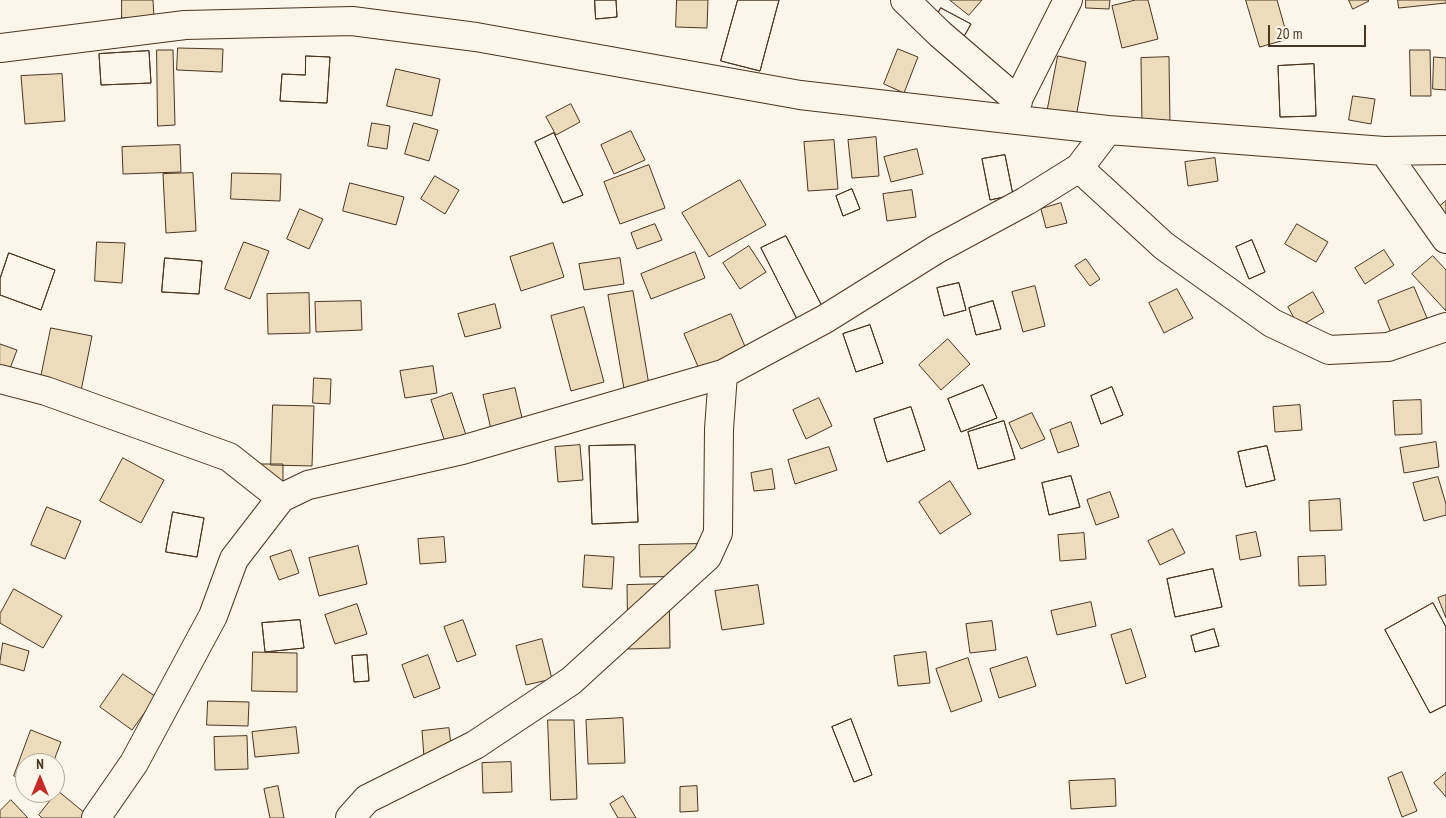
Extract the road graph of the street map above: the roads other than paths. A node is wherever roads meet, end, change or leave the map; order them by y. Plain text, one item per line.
1 (905, 0) edge
2 (1068, 0) edge
3 (0, 48) edge
4 (1013, 110) junction
5 (1108, 130) junction
6 (1446, 150) edge
7 (1384, 151) junction
8 (1079, 168) junction
9 (1446, 240) edge
10 (1446, 327) edge
11 (723, 374) junction
12 (0, 379) edge
13 (281, 498) junction
14 (96, 818) edge
15 (350, 818) edge

1 - 4 street
2 - 4 street
3 - 4 street
4 - 5 street
5 - 7 street
5 - 8 street
6 - 7 street
7 - 9 street
8 - 10 street
8 - 11 street
11 - 13 street
11 - 15 street
12 - 13 street
13 - 14 street

